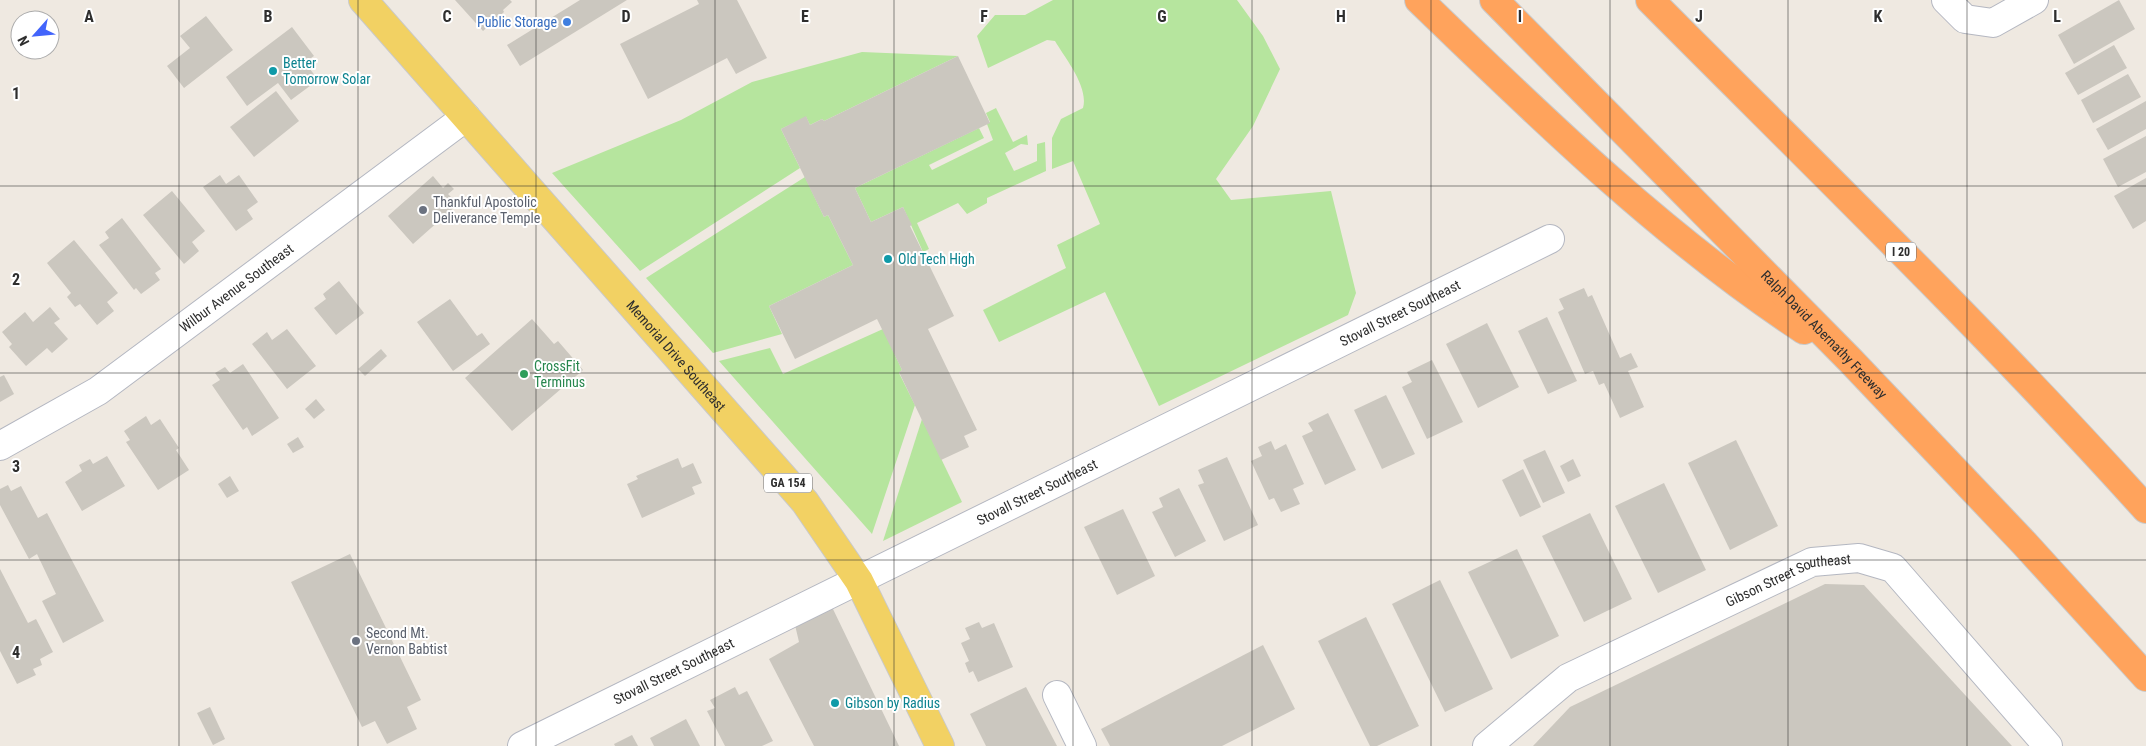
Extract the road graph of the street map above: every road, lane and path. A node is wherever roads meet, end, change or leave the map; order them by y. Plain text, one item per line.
1 (363, 0) edge
2 (1419, 0) edge
3 (1494, 0) edge
4 (1650, 0) edge
5 (1946, 0) edge
6 (2034, 0) edge
7 (466, 117) junction
8 (1550, 239) dead end
9 (1850, 360) junction
10 (0, 446) edge
11 (2146, 509) edge
12 (859, 582) junction
13 (2146, 677) edge
14 (1057, 695) dead end
15 (522, 746) edge
16 (940, 746) edge
17 (1082, 746) edge
18 (1487, 746) edge
19 (2048, 746) edge

1 - 7 main road, Memorial Drive Southeast / GA 154
2 - 9 highway
3 - 9 highway, Ralph David Abernathy Freeway
4 - 11 highway, I 20
5 - 6 street
7 - 10 street, Wilbur Avenue Southeast
7 - 12 main road, Memorial Drive Southeast / GA 154
8 - 12 street, Stovall Street Southeast
9 - 13 highway, Ralph David Abernathy Freeway
12 - 15 street, Stovall Street Southeast
12 - 16 main road, Memorial Drive Southeast / GA 154
14 - 17 street
18 - 19 street, Gibson Street Southeast

